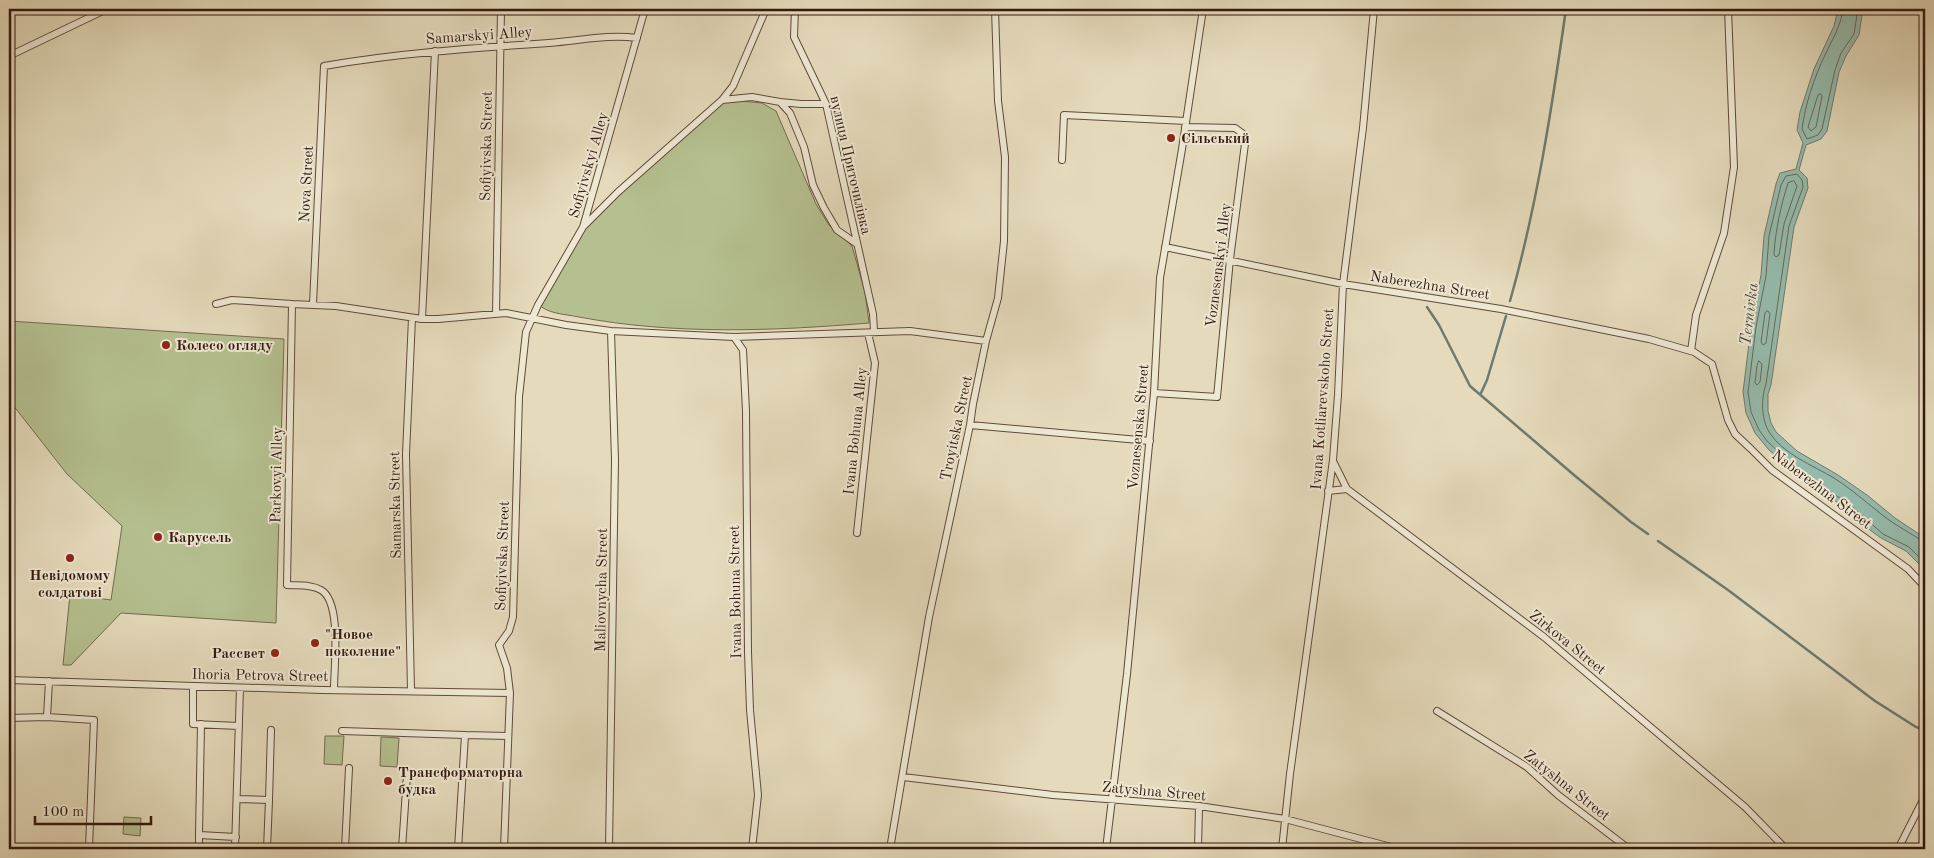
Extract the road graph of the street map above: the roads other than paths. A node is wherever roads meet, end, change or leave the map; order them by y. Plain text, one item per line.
1 (107, 9) edge
2 (501, 9) edge
3 (646, 9) edge
4 (766, 9) edge
5 (795, 9) edge
6 (995, 9) edge
7 (1203, 9) edge
8 (1374, 9) edge
9 (1728, 9) edge
10 (637, 38) junction
11 (501, 46) junction
12 (435, 51) junction
13 (9, 56) edge
14 (324, 66) joint
15 (722, 100) junction
16 (780, 102) junction
17 (826, 104) junction
18 (1186, 124) junction
19 (1062, 160) dead end
20 (583, 227) junction
21 (857, 244) junction
22 (1165, 247) junction
23 (1230, 260) junction
24 (1343, 284) junction
25 (216, 304) dead end
26 (292, 304) junction
27 (312, 304) junction
28 (496, 314) junction
29 (412, 318) junction
30 (531, 318) junction
31 (422, 319) junction
32 (611, 331) junction
33 (871, 332) junction
34 (734, 337) junction
35 (986, 341) junction
36 (1691, 351) junction
37 (1154, 393) junction
38 (970, 425) junction
39 (1150, 441) junction
40 (1333, 460) junction
41 (1347, 489) junction
42 (1328, 491) junction
43 (857, 534) dead end
44 (1925, 587) edge
45 (9, 680) edge
46 (48, 681) junction
47 (194, 686) junction
48 (240, 688) junction
49 (334, 689) junction
50 (411, 691) junction
51 (510, 693) junction
52 (1437, 711) dead end
53 (47, 717) junction
54 (9, 718) edge
55 (201, 724) junction
56 (239, 726) junction
57 (271, 730) dead end
58 (342, 731) dead end
59 (465, 736) junction
60 (508, 736) junction
61 (349, 768) dead end
62 (407, 775) dead end
63 (903, 777) junction
64 (1925, 796) edge
65 (237, 799) junction
66 (1111, 799) junction
67 (269, 800) junction
68 (1199, 806) junction
69 (1285, 819) junction
70 (199, 835) junction
71 (236, 837) junction
72 (89, 848) dead end
73 (199, 849) edge
74 (235, 849) edge
75 (267, 849) edge
76 (345, 849) edge
77 (402, 849) edge
78 (458, 849) edge
79 (504, 849) edge
80 (609, 849) edge
81 (752, 849) edge
82 (890, 849) edge
83 (1106, 849) edge
84 (1198, 849) edge
85 (1282, 849) edge
86 (1399, 849) edge
87 (1629, 849) edge
88 (1786, 849) edge
89 (1898, 849) edge

1 - 13 street
2 - 11 street, Sofiyivska Street
3 - 10 street, Sofiyivskyi Alley
4 - 15 street
5 - 17 street, вулиця Приточилівка
6 - 35 street, Troyitska Street
7 - 18 street, Voznesenska Street
8 - 24 street, Ivana Kotliarevskoho Street
9 - 36 street
10 - 11 street, Samarskyi Alley
10 - 20 street, Sofiyivskyi Alley
11 - 12 street, Samarskyi Alley
11 - 28 street, Sofiyivska Street
12 - 14 street, Samarskyi Alley
12 - 31 street
14 - 27 street, Nova Street
15 - 16 street
15 - 20 street
16 - 17 street
16 - 21 street
17 - 21 street, вулиця Приточилівка
18 - 19 street
18 - 22 street, Voznesenska Street
18 - 23 street, Voznesenskyi Alley
20 - 30 street, Sofiyivskyi Alley
21 - 33 street, вулиця Приточилівка
22 - 23 street, Naberezhna Street
22 - 37 street, Voznesenska Street
23 - 24 street, Naberezhna Street
23 - 37 street, Voznesenskyi Alley
24 - 36 street, Naberezhna Street
24 - 40 street, Ivana Kotliarevskoho Street
25 - 26 street
26 - 27 street
26 - 49 street, Parkovyi Alley
27 - 29 street
28 - 30 street
28 - 31 street
29 - 31 street
29 - 50 street, Samarska Street
30 - 32 street
30 - 51 street, Sofiyivska Street
32 - 34 street
32 - 80 street, Maliovnycha Street
33 - 34 street
33 - 35 street
33 - 43 street, Ivana Bohuna Alley
34 - 81 street, Ivana Bohuna Street
35 - 38 street, Troyitska Street
36 - 44 street, Naberezhna Street
37 - 39 street, Voznesenska Street
38 - 39 street
38 - 63 street, Troyitska Street
39 - 66 street, Voznesenska Street
40 - 41 street, Zirkova Street
40 - 42 street, Ivana Kotliarevskoho Street
41 - 42 street
41 - 88 street, Zirkova Street
42 - 69 street, Ivana Kotliarevskoho Street
45 - 46 street, Ihoria Petrova Street
46 - 47 street, Ihoria Petrova Street
46 - 53 street
47 - 48 street, Ihoria Petrova Street
47 - 55 street
48 - 49 street, Ihoria Petrova Street
48 - 56 street
49 - 50 street, Ihoria Petrova Street
50 - 51 street, Ihoria Petrova Street
51 - 60 street, Sofiyivska Street
52 - 87 street, Zatyshna Street
53 - 54 street
53 - 72 street
55 - 56 street
55 - 70 street
56 - 65 street
57 - 67 street
58 - 59 street
59 - 60 street
59 - 78 street
60 - 79 street, Sofiyivska Street
61 - 76 street
62 - 77 street
63 - 66 street, Zatyshna Street
63 - 82 street, Troyitska Street
64 - 89 street
65 - 67 street
65 - 71 street
66 - 68 street, Zatyshna Street
66 - 83 street, Voznesenska Street
67 - 75 street
68 - 69 street, Zatyshna Street
68 - 84 street
69 - 85 street, Ivana Kotliarevskoho Street
69 - 86 street, Zatyshna Street
70 - 71 street
70 - 73 street
71 - 74 street

